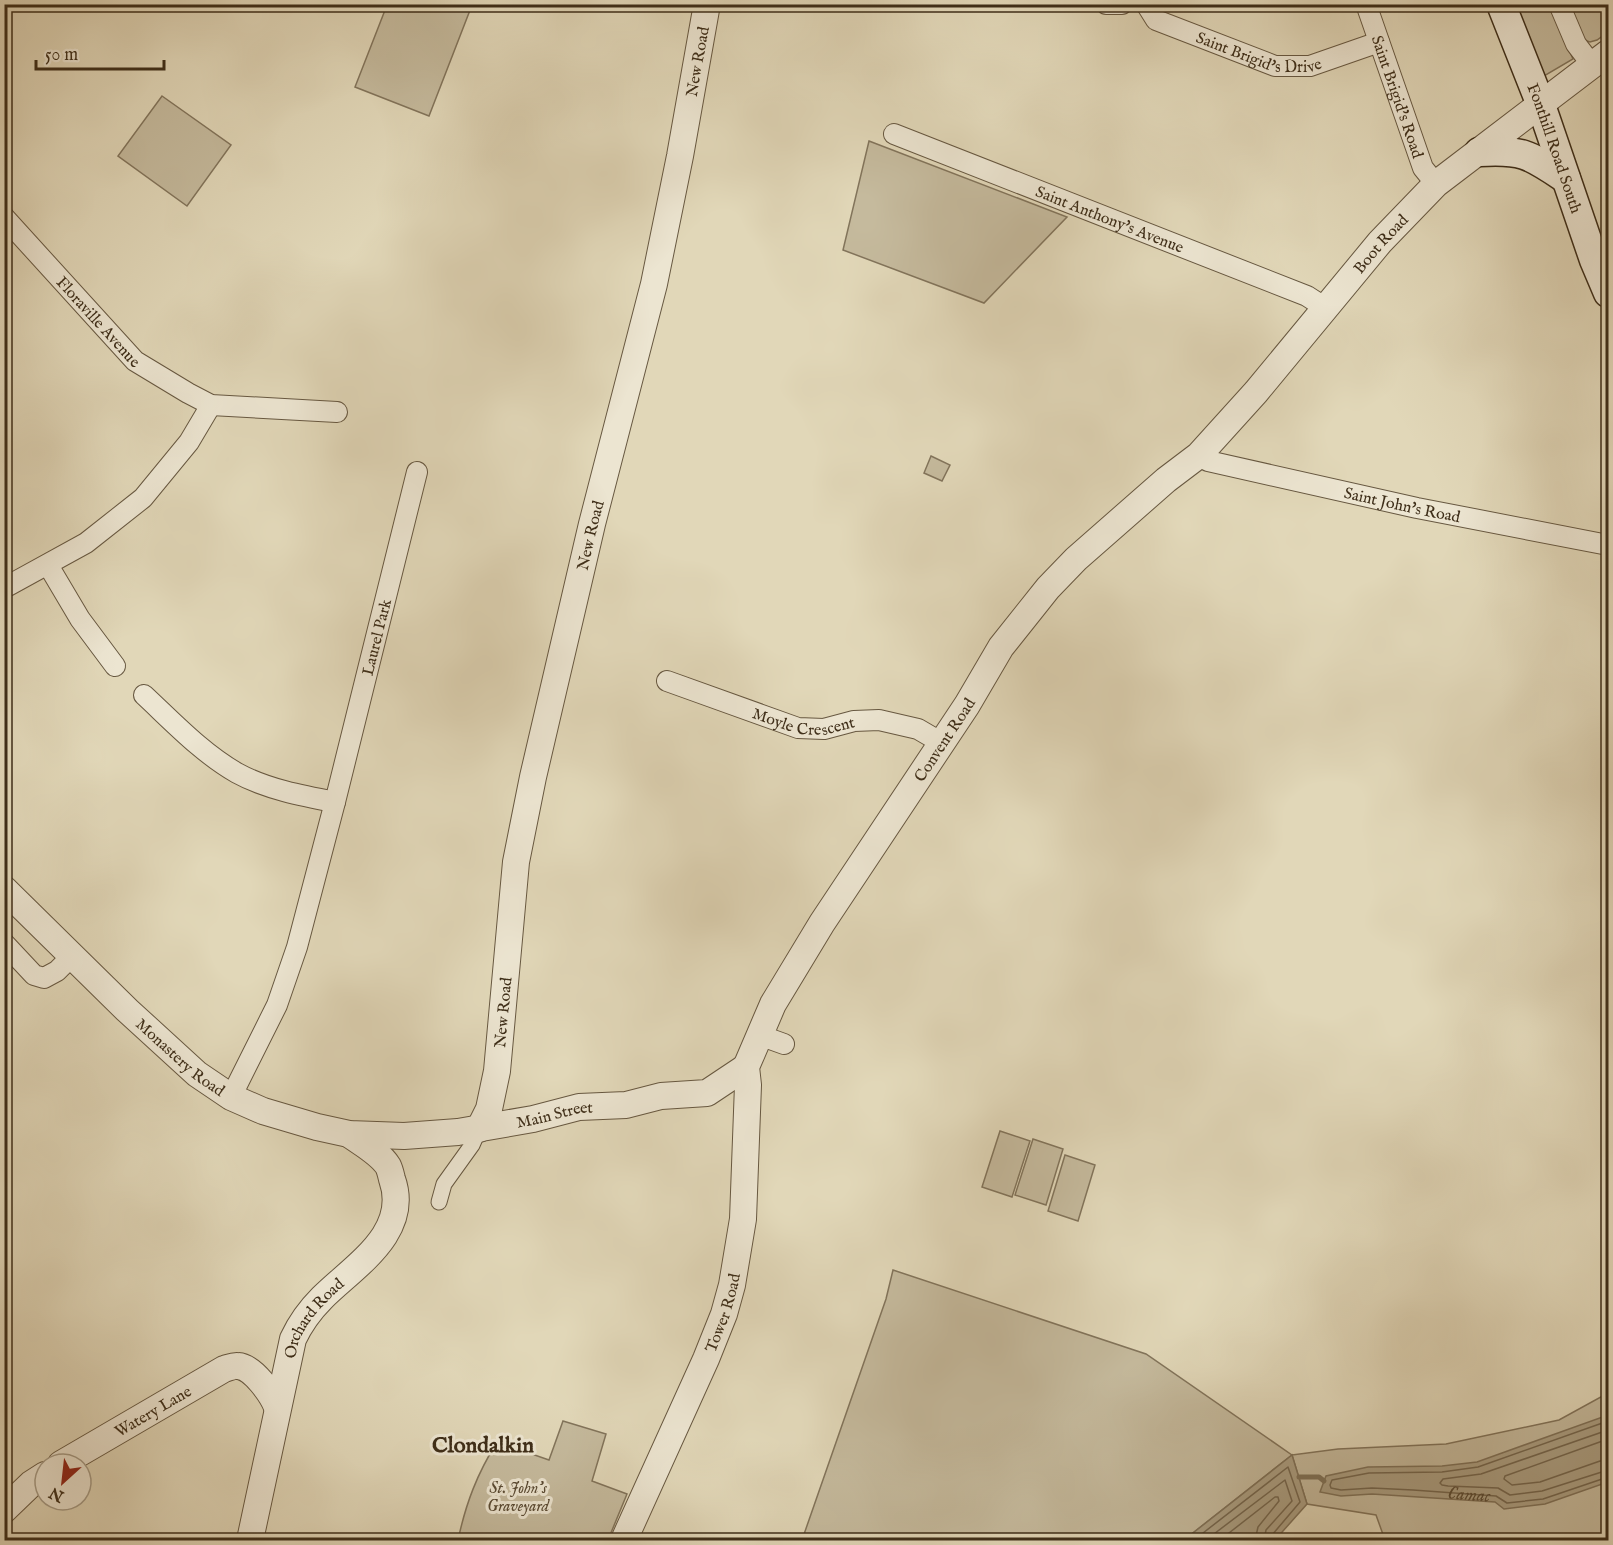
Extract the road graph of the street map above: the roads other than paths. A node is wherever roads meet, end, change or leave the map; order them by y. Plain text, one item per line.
1 (707, 4) edge
2 (1106, 4) edge
3 (1122, 4) edge
4 (1146, 4) edge
5 (1366, 4) edge
6 (1501, 4) edge
7 (1559, 4) edge
8 (1379, 42) junction
9 (1600, 59) edge
10 (1541, 105) junction
11 (894, 134) dead end
12 (1479, 153) junction
13 (1566, 178) junction
14 (1436, 184) junction
15 (4, 217) edge
16 (1608, 293) edge
17 (1324, 307) junction
18 (211, 405) junction
19 (337, 412) dead end
20 (1199, 455) junction
21 (417, 472) dead end
22 (1608, 545) edge
23 (48, 565) junction
24 (4, 588) edge
25 (115, 666) dead end
26 (667, 681) dead end
27 (144, 695) dead end
28 (942, 743) junction
29 (335, 802) junction
30 (4, 889) edge
31 (4, 943) edge
32 (72, 956) junction
33 (759, 1035) junction
34 (784, 1044) dead end
35 (746, 1067) junction
36 (707, 1093) junction
37 (231, 1097) junction
38 (747, 1111) junction
39 (496, 1126) junction
40 (349, 1134) junction
41 (404, 1136) junction
42 (387, 1166) junction
43 (439, 1202) dead end
44 (288, 1353) junction
45 (247, 1369) junction
46 (278, 1407) junction
47 (82, 1452) edge
48 (33, 1483) edge
49 (4, 1510) edge
50 (250, 1540) edge
51 (624, 1540) edge

1 - 39 street, New Road
2 - 3 street
4 - 8 street, Saint Brigid's Drive
5 - 8 street, Saint Brigid's Road
6 - 10 main road, Fonthill Road South
7 - 9 street, Boot Road
8 - 14 street, Saint Brigid's Road
9 - 10 street, Boot Road
10 - 12 street, Boot Road
10 - 13 main road, Fonthill Road South
11 - 17 street, Saint Anthony's Avenue
12 - 13 main road
12 - 14 street, Boot Road
13 - 16 main road, Fonthill Road South
14 - 17 street, Boot Road
15 - 18 street, Floraville Avenue
17 - 20 street, Boot Road
18 - 19 street, Floraville Avenue
18 - 23 street
20 - 22 street, Saint John's Road
20 - 28 street, Convent Road
21 - 29 street, Laurel Park
23 - 24 street
23 - 25 street
26 - 28 street, Moyle Crescent
27 - 29 street
28 - 33 street, Convent Road
29 - 37 street, Laurel Park
30 - 32 street, Monastery Road
31 - 32 street
32 - 37 street, Monastery Road
33 - 34 street
33 - 35 street, Convent Road
35 - 36 street
35 - 38 street, Tower Road
36 - 38 street, Main Street
36 - 39 street, Main Street
37 - 40 street, Monastery Road
38 - 51 street, Tower Road
39 - 41 street, Main Street
39 - 43 street
40 - 41 street, Monastery Road
40 - 42 street
41 - 42 street
42 - 44 street, Orchard Road
44 - 45 street, Watery Lane
44 - 46 street, Orchard Road
45 - 46 street
45 - 47 street, Watery Lane
46 - 50 street, Orchard Road
48 - 49 street

